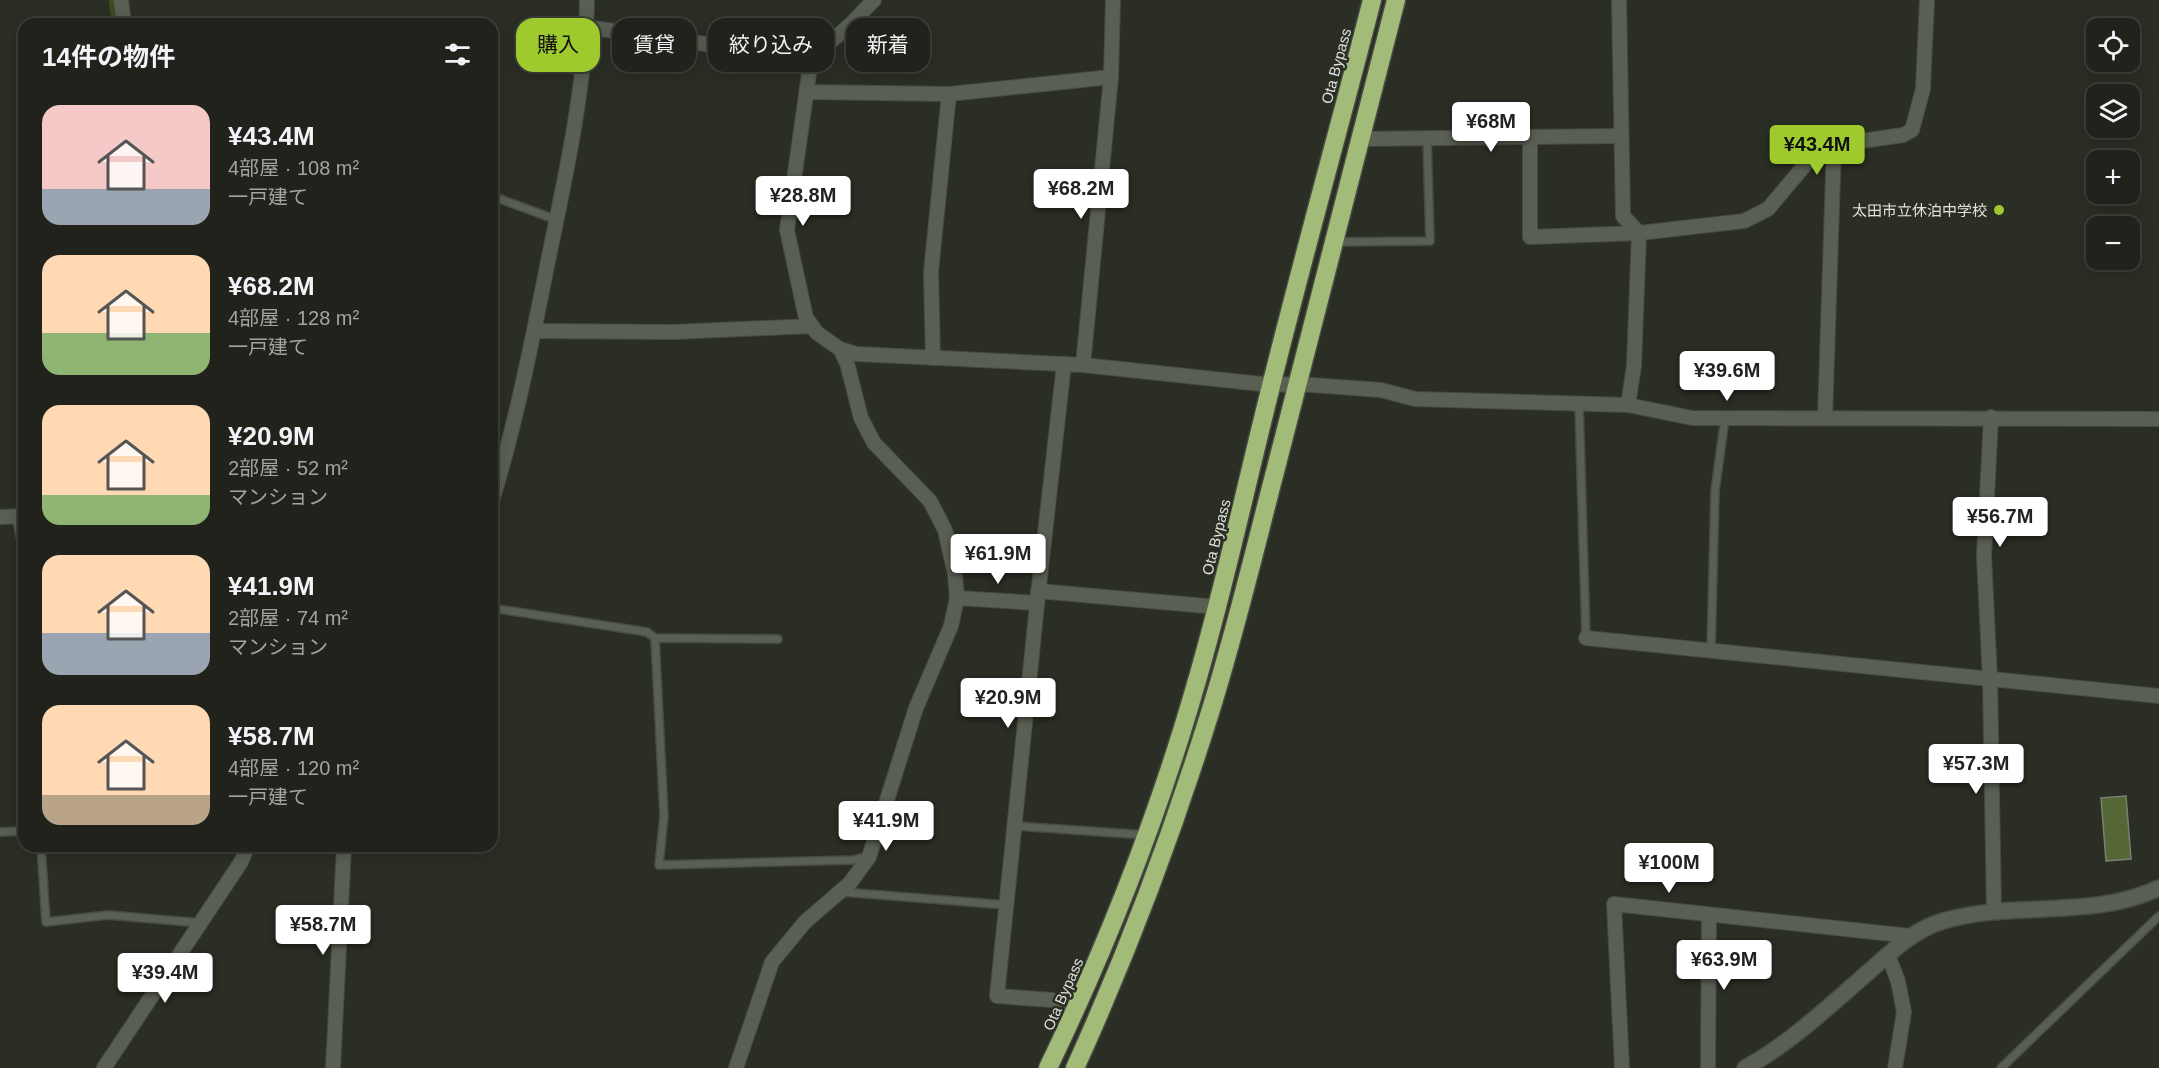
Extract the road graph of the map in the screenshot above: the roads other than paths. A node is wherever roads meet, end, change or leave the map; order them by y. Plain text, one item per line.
1 (121, 0) edge
2 (587, 0) edge
3 (874, 0) edge
4 (1113, 0) edge
5 (1372, 0) edge
6 (1396, 0) edge
7 (1619, 0) edge
8 (1927, 0) edge
9 (123, 18) edge
10 (586, 18) edge
11 (600, 29) edge
12 (834, 39) edge
13 (708, 44) edge
14 (580, 72) edge
15 (809, 72) edge
16 (1111, 77) junction
17 (807, 92) junction
18 (949, 94) junction
19 (1621, 136) junction
20 (1530, 137) junction
21 (1427, 138) junction
22 (1361, 139) junction
23 (1833, 145) junction
24 (498, 198) edge
25 (557, 220) junction
26 (1639, 233) junction
27 (1335, 242) junction
28 (812, 326) junction
29 (534, 331) junction
30 (840, 349) junction
31 (933, 358) junction
32 (1064, 364) junction
33 (1083, 365) junction
34 (1298, 384) junction
35 (1271, 385) junction
36 (1579, 404) junction
37 (1628, 405) junction
38 (1991, 417) junction
39 (1725, 418) junction
40 (1825, 418) junction
41 (2159, 419) edge
42 (505, 456) junction
43 (498, 459) edge
44 (498, 480) edge
45 (18, 516) edge
46 (0, 517) edge
47 (1038, 597) junction
48 (957, 598) junction
49 (1217, 607) junction
50 (498, 609) edge
51 (655, 638) junction
52 (1586, 638) joint
53 (777, 639) dead end
54 (1711, 651) junction
55 (1990, 679) junction
56 (2159, 696) edge
57 (1014, 826) junction
58 (18, 831) edge
59 (0, 832) edge
60 (1146, 835) junction
61 (41, 852) edge
62 (245, 852) edge
63 (344, 852) edge
64 (868, 856) junction
65 (2159, 888) edge
66 (840, 892) junction
67 (1007, 904) junction
68 (1994, 911) junction
69 (1709, 915) junction
70 (2159, 916) edge
71 (201, 923) junction
72 (1910, 936) junction
73 (1888, 955) junction
74 (1077, 1009) junction
75 (104, 1068) edge
76 (333, 1068) edge
77 (736, 1068) edge
78 (1048, 1068) edge
79 (1075, 1068) edge
80 (1622, 1068) edge
81 (1708, 1068) edge
82 (1745, 1068) edge
83 (1895, 1068) edge
84 (2001, 1068) edge

1 - 9 street
2 - 10 street
3 - 12 street
4 - 16 street
5 - 35 highway, Ota Bypass
6 - 22 highway
7 - 19 street
8 - 23 street
11 - 13 street
14 - 25 street
15 - 17 street
16 - 18 street
16 - 33 street
17 - 18 street
17 - 28 street
18 - 31 street
19 - 20 street
19 - 26 street
20 - 21 street
20 - 26 street
21 - 22 street
21 - 27 lane
22 - 27 highway
23 - 26 street
23 - 40 street
24 - 25 lane
25 - 29 street
26 - 37 street
27 - 34 highway
28 - 29 street
28 - 30 street
29 - 42 street
30 - 31 street
30 - 48 street
31 - 32 street
32 - 33 street
32 - 47 street
33 - 35 street
34 - 35 street
34 - 36 street
34 - 79 highway
35 - 49 highway, Ota Bypass
36 - 37 street
36 - 52 lane
37 - 39 street
38 - 40 street
38 - 41 street
38 - 55 street
39 - 40 street
39 - 54 lane
42 - 43 street
42 - 44 street
45 - 46 street
47 - 48 street
47 - 49 street
47 - 57 street
48 - 64 street
49 - 60 highway, Ota Bypass
50 - 51 lane
51 - 53 lane
51 - 64 lane
52 - 54 street
54 - 55 street
55 - 56 street
55 - 68 street
57 - 60 lane
57 - 67 street
58 - 59 lane
60 - 74 highway, Ota Bypass
61 - 71 lane
62 - 71 street
63 - 76 street
64 - 66 street
65 - 68 street
66 - 67 lane
66 - 77 street
67 - 74 street
68 - 72 street
69 - 72 street
69 - 80 street
69 - 81 street
70 - 84 lane
71 - 75 street
72 - 73 street
73 - 82 street
73 - 83 street
74 - 78 highway, Ota Bypass

